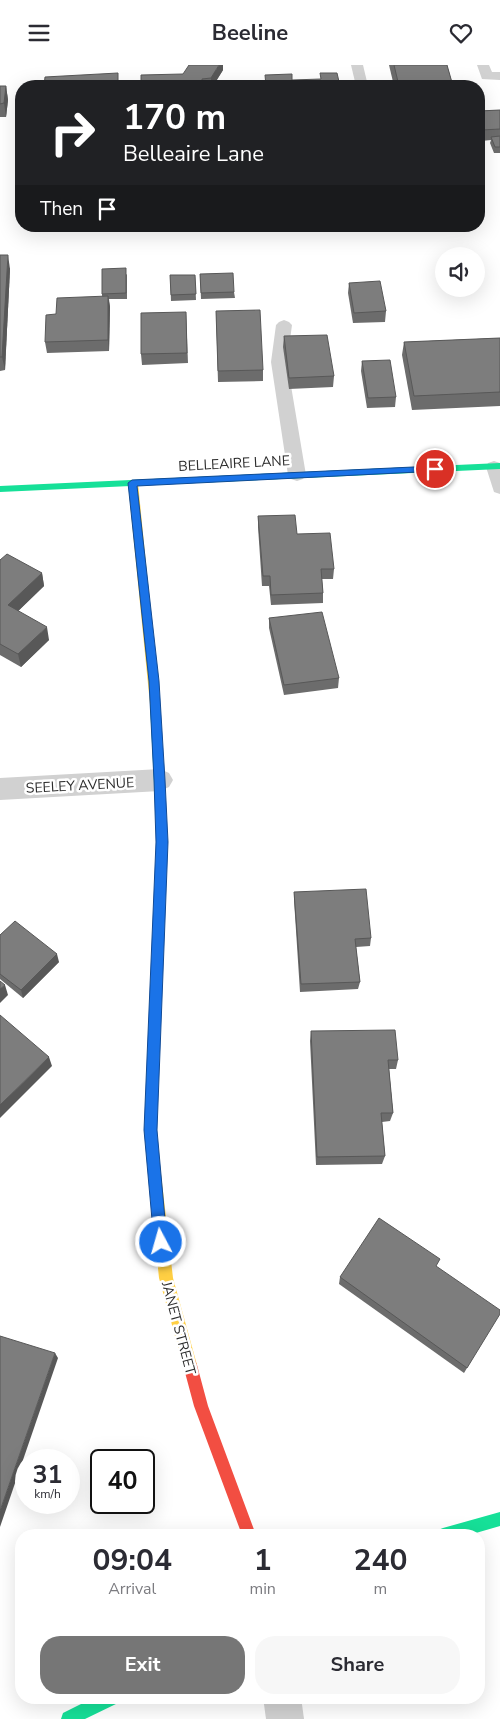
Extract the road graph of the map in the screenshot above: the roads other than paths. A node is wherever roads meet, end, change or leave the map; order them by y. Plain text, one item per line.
1 (357, 65) edge
2 (483, 65) edge
3 (500, 76) edge
4 (361, 80) edge
5 (284, 325) dead end
6 (497, 467) edge
7 (297, 475) junction
8 (132, 483) junction
9 (500, 488) edge
10 (0, 489) edge
11 (160, 780) junction
12 (0, 789) edge
13 (500, 1519) edge
14 (247, 1529) edge
15 (464, 1529) edge
16 (98, 1704) edge
17 (283, 1704) edge
18 (69, 1719) edge
19 (285, 1719) edge

1 - 4 lane
2 - 3 lane
5 - 7 lane
6 - 7 street, BELLEAIRE LANE
6 - 9 lane
7 - 8 street, BELLEAIRE LANE
8 - 10 street, BELLEAIRE LANE
8 - 11 street, JANET STREET
11 - 12 street, SEELEY AVENUE
11 - 14 street, JANET STREET
13 - 15 street
16 - 18 street
17 - 19 street

